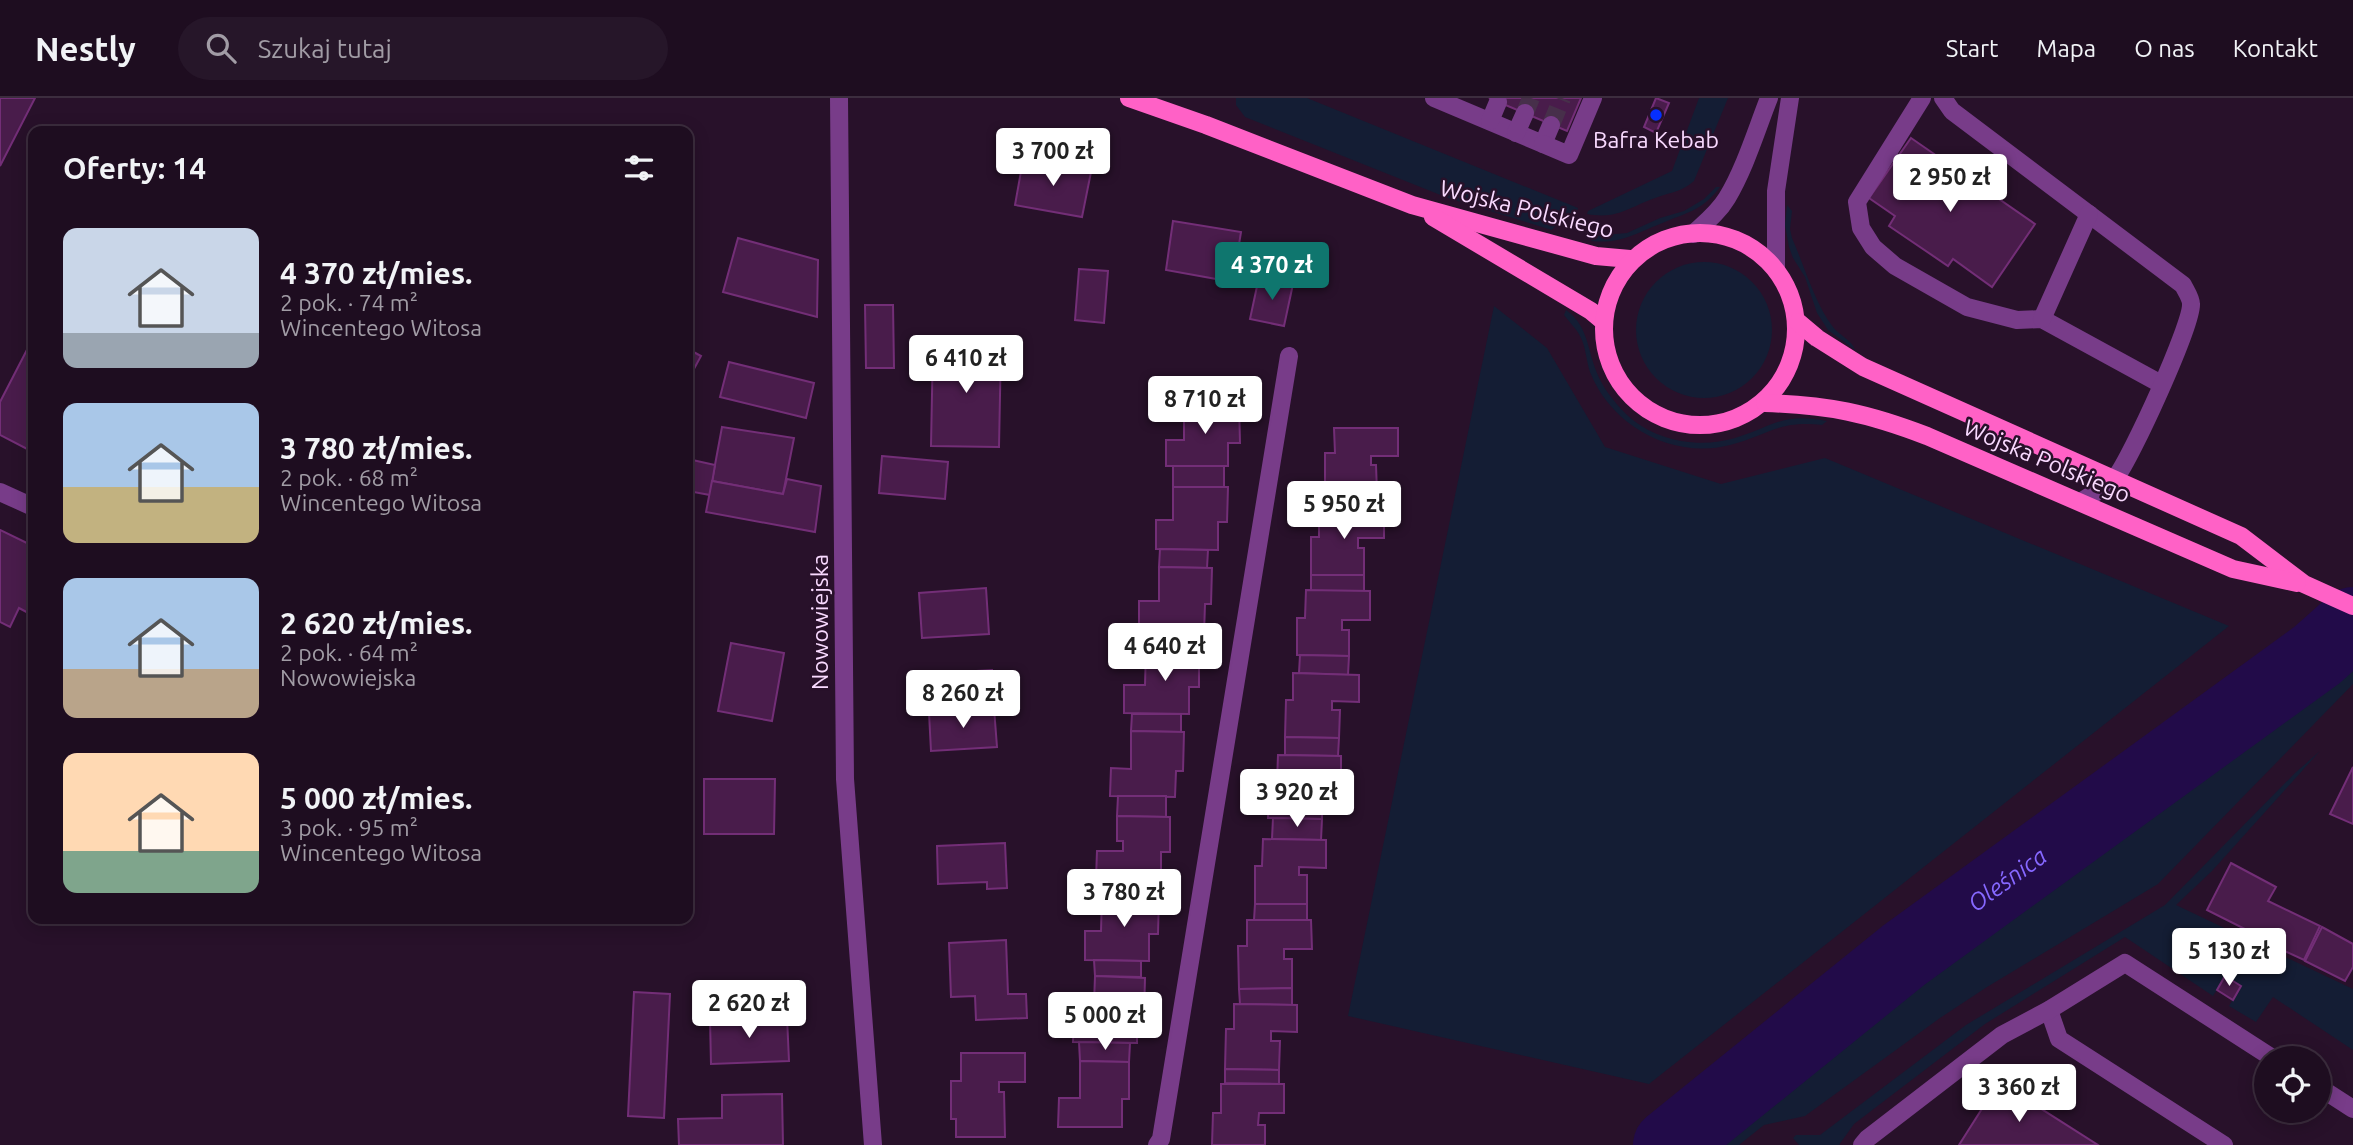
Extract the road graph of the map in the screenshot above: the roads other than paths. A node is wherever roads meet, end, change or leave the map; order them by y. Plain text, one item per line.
1 (839, 98) edge
2 (1129, 98) edge
3 (1594, 98) edge
4 (1769, 98) edge
5 (1790, 98) edge
6 (1922, 98) edge
7 (1943, 98) edge
8 (1439, 99) edge
9 (1498, 102) dead end
10 (1525, 113) tunnel mouth
11 (1490, 121) junction
12 (1551, 125) tunnel mouth
13 (1517, 132) junction
14 (1543, 144) junction
15 (1412, 205) junction
16 (2088, 214) junction
17 (1693, 234) junction
18 (1630, 259) junction
19 (1776, 270) junction
20 (2042, 318) junction
21 (1603, 321) junction
22 (1798, 322) junction
23 (1289, 356) dead end
24 (2161, 384) junction
25 (1765, 403) junction
26 (2114, 479) junction
27 (0, 492) edge
28 (2081, 502) junction
29 (28, 505) edge
30 (2311, 587) junction
31 (2353, 606) edge
32 (2049, 1010) junction
33 (2254, 1046) edge
34 (2331, 1095) edge
35 (2353, 1109) edge
36 (873, 1145) edge
37 (1157, 1145) edge
38 (1862, 1145) edge
39 (2224, 1145) edge

1 - 36 street, Nowowiejska
2 - 15 main road, Wojska Polskiego
3 - 14 street
4 - 17 street
5 - 19 street
6 - 20 street
7 - 16 street
8 - 11 street
9 - 11 street
10 - 13 street
11 - 13 street
12 - 14 street
13 - 14 street
15 - 18 main road, Wojska Polskiego
15 - 21 main road, Wojska Polskiego
16 - 20 street
16 - 24 street
17 - 18 main road
17 - 19 main road
18 - 21 main road
19 - 22 main road
20 - 24 street
21 - 25 main road
22 - 25 main road
22 - 26 main road, Wojska Polskiego
23 - 37 street
24 - 26 street
25 - 28 main road, Wojska Polskiego
26 - 28 street
26 - 30 main road, Wojska Polskiego
27 - 29 street
28 - 30 main road, Wojska Polskiego
30 - 31 main road, Wojska Polskiego
32 - 33 street
32 - 38 street
32 - 39 street
34 - 35 street

